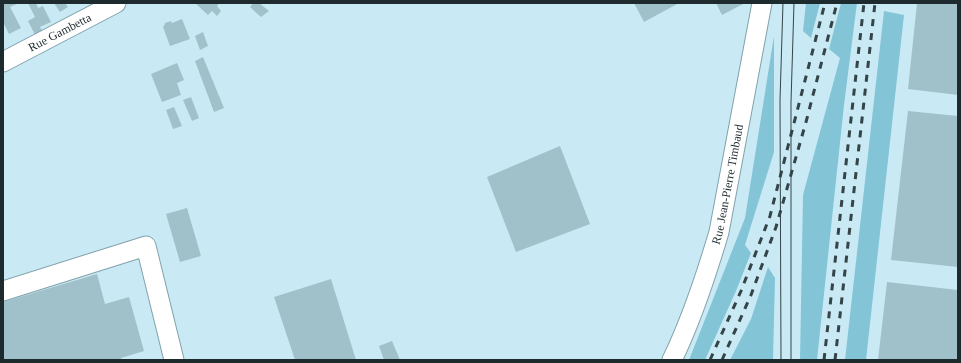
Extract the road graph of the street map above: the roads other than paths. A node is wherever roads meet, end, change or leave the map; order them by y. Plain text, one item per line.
1 (116, 3) edge
2 (762, 3) edge
3 (3, 62) edge
4 (3, 291) edge
5 (174, 360) edge
6 (672, 360) edge

1 - 3 street, Rue Gambetta
2 - 6 street, Rue Jean-Pierre Timbaud
4 - 5 street

